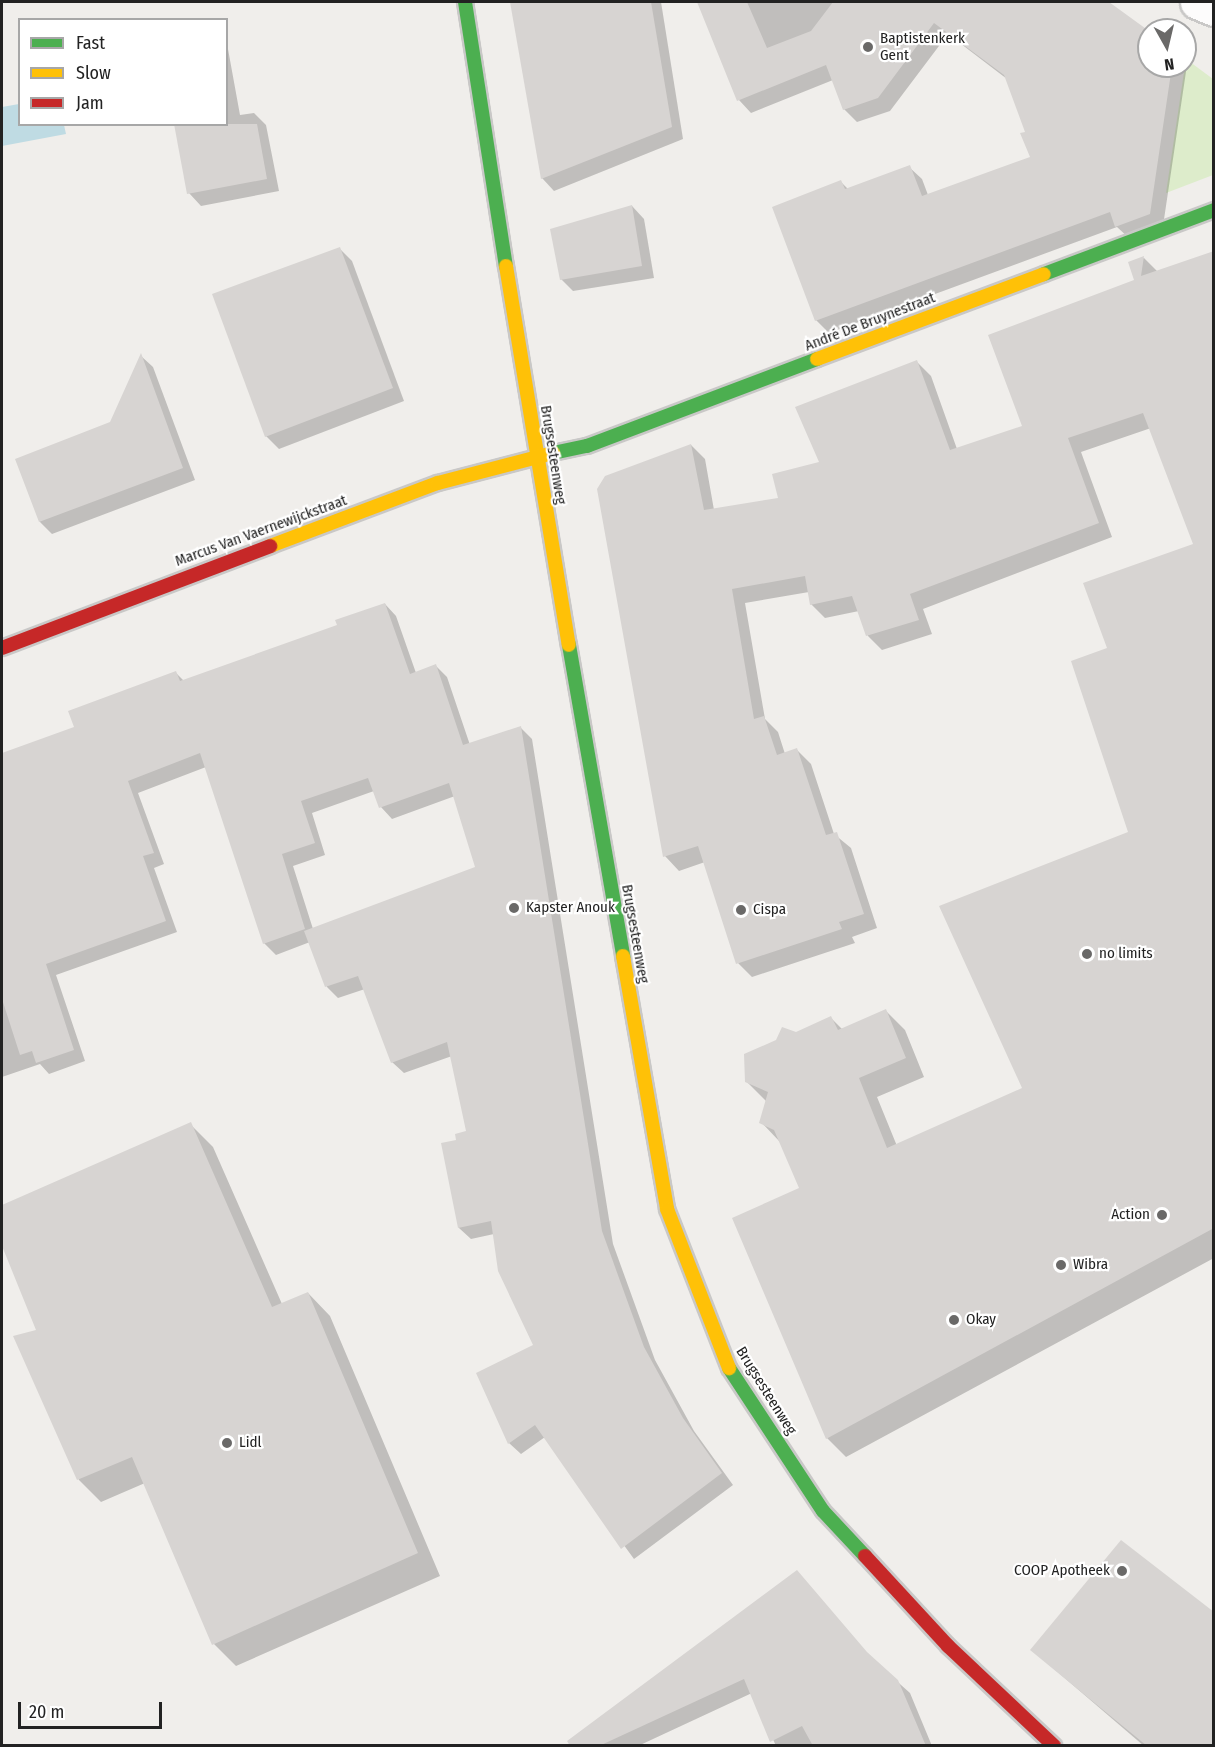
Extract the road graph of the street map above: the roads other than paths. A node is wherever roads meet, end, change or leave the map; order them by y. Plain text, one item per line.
1 (465, 2) edge
2 (1197, 2) edge
3 (1214, 9) edge
4 (1214, 210) edge
5 (536, 458) junction
6 (2, 648) edge
7 (1054, 1746) edge

1 - 5 street, Brugsesteenweg
2 - 3 street
4 - 5 street, André De Bruynestraat
5 - 6 street, Marcus Van Vaernewijckstraat
5 - 7 street, Brugsesteenweg

